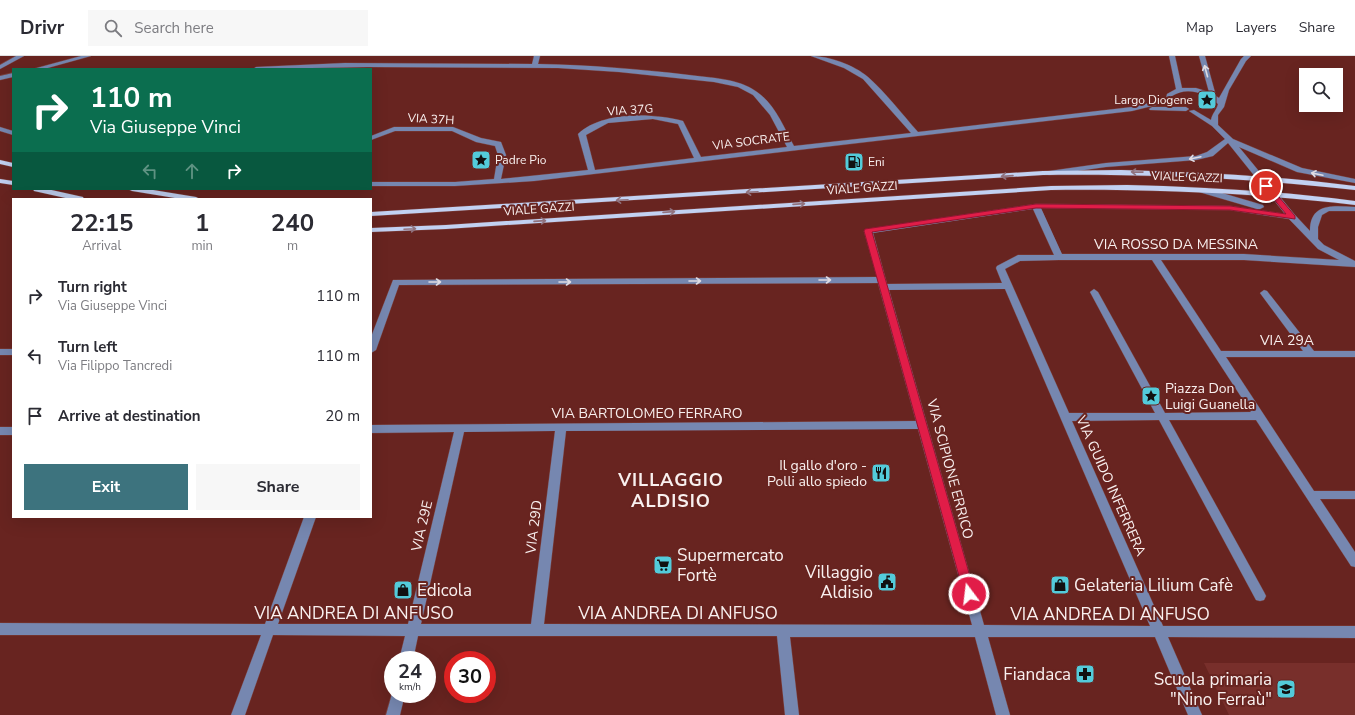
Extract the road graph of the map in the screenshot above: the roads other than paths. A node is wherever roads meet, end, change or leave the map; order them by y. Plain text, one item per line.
1 (21, 56) edge
2 (88, 56) edge
3 (333, 56) edge
4 (518, 56) edge
5 (536, 56) edge
6 (814, 56) edge
7 (1172, 56) edge
8 (1202, 56) edge
9 (1248, 56) edge
10 (327, 65) junction
11 (516, 65) junction
12 (534, 66) junction
13 (0, 68) edge
14 (40, 68) edge
15 (263, 68) edge
16 (12, 75) edge
17 (0, 78) edge
18 (1179, 90) junction
19 (1212, 96) junction
20 (1170, 100) junction
21 (1221, 103) junction
22 (1132, 109) junction
23 (1189, 110) junction
24 (1218, 110) junction
25 (1214, 125) junction
26 (0, 129) edge
27 (12, 133) edge
28 (916, 134) junction
29 (372, 138) edge
30 (1229, 139) junction
31 (792, 149) junction
32 (699, 160) junction
33 (0, 162) edge
34 (12, 165) edge
35 (592, 172) junction
36 (1043, 173) junction
37 (1260, 178) junction
38 (0, 180) edge
39 (1355, 181) edge
40 (497, 182) junction
41 (12, 184) edge
42 (372, 184) edge
43 (1198, 188) junction
44 (1355, 188) edge
45 (41, 190) edge
46 (138, 190) edge
47 (1272, 193) junction
48 (76, 198) edge
49 (190, 198) edge
50 (1355, 203) edge
51 (1036, 206) junction
52 (1355, 209) edge
53 (372, 214) edge
54 (1292, 217) junction
55 (372, 230) edge
56 (1314, 239) junction
57 (1059, 257) junction
58 (1155, 257) junction
59 (1354, 265) edge
60 (1000, 268) joint
61 (883, 283) junction
62 (1007, 286) junction
63 (1094, 292) dead end
64 (1264, 293) dead end
65 (372, 347) edge
66 (0, 352) edge
67 (12, 352) edge
68 (1218, 354) junction
69 (1311, 354) junction
70 (1355, 354) edge
71 (1259, 416) junction
72 (1065, 417) junction
73 (1162, 417) junction
74 (922, 425) junction
75 (561, 427) junction
76 (460, 428) junction
77 (372, 429) edge
78 (0, 431) edge
79 (12, 431) edge
80 (1312, 495) junction
81 (1355, 495) edge
82 (310, 518) edge
83 (1355, 562) edge
84 (1260, 596) dead end
85 (0, 629) edge
86 (269, 629) junction
87 (413, 630) junction
88 (536, 630) junction
89 (783, 631) junction
90 (980, 631) junction
91 (1158, 631) junction
92 (1355, 632) edge
93 (408, 651) edge
94 (396, 703) edge
95 (238, 715) edge
96 (393, 715) edge
97 (792, 715) edge
98 (1003, 715) edge
99 (1195, 715) edge

1 - 13 street
2 - 14 street
3 - 10 street
4 - 11 street
5 - 12 street
6 - 28 street
7 - 18 street
19 -> 8 street
9 - 21 street
10 - 11 street
10 - 15 street
11 - 12 street
12 - 31 street
16 - 17 street
18 - 19 street
18 - 20 street
19 - 21 street
20 - 22 street
20 - 23 street
21 - 24 street
22 - 23 street
22 - 28 street, VIA SOCRATE
23 - 24 street
23 - 25 street
24 - 25 street
25 - 30 street
26 - 27 street
28 - 31 street, VIA SOCRATE
29 - 40 street, VIA 37H
30 -> 36 street
30 - 37 street
39 -> 30 street
31 - 32 street, VIA SOCRATE
32 - 35 street, VIA SOCRATE
32 - 35 street, VIA 37G
33 - 34 main road
35 - 40 street, VIA SOCRATE
37 -> 36 main road, VIALE GAZZI
36 -> 53 main road, VIALE GAZZI
37 - 44 main road, VIALE GAZZI
37 - 47 street
38 - 41 main road
40 - 42 street, VIA SOCRATE
43 - 47 main road, VIALE GAZZI
43 - 54 street
55 -> 43 main road, VIALE GAZZI
45 - 48 main road
46 - 49 main road
47 - 50 main road, VIALE GAZZI
47 - 54 street
51 - 54 street
51 - 57 street
51 - 61 street, VIA SCIPIONE ERRICO
52 - 56 street
54 - 56 street
56 - 59 street
57 - 58 street, VIA ROSSO DA MESSINA
57 - 60 street, VIA ROSSO DA MESSINA
58 - 59 street, VIA ROSSO DA MESSINA
58 - 68 street
60 - 62 street, VIA GUIDO INFERRERA
61 - 62 street
65 -> 61 street
61 - 74 street, VIA SCIPIONE ERRICO
62 - 72 street, VIA GUIDO INFERRERA
63 - 73 street
64 - 69 street
66 - 67 street
68 - 69 street, VIA 29A
68 - 71 street
69 - 70 street, VIA 29A
71 - 73 street
71 - 80 street
72 - 73 street
72 - 91 street, VIA GUIDO INFERRERA
73 - 84 street
74 - 75 street, VIA BARTOLOMEO FERRARO
74 - 90 street, VIA SCIPIONE ERRICO
75 - 76 street, VIA BARTOLOMEO FERRARO
75 - 88 street, VIA 29D
76 - 77 street, VIA BARTOLOMEO FERRARO
76 - 87 street, VIA 29E
78 - 79 street
80 - 81 street
80 - 83 street
82 - 86 street
85 - 86 street, VIA ANDREA DI ANFUSO
86 - 87 street, VIA ANDREA DI ANFUSO
86 - 95 street
87 - 88 street, VIA ANDREA DI ANFUSO
87 - 93 street, VIA 29E
88 - 89 street, VIA ANDREA DI ANFUSO
89 - 90 street, VIA ANDREA DI ANFUSO
89 - 97 street
90 - 91 street, VIA ANDREA DI ANFUSO
90 - 98 street, VIA SCIPIONE ERRICO
91 - 92 street, VIA ANDREA DI ANFUSO
91 - 99 street, VIA GUIDO INFERRERA
94 - 96 street

